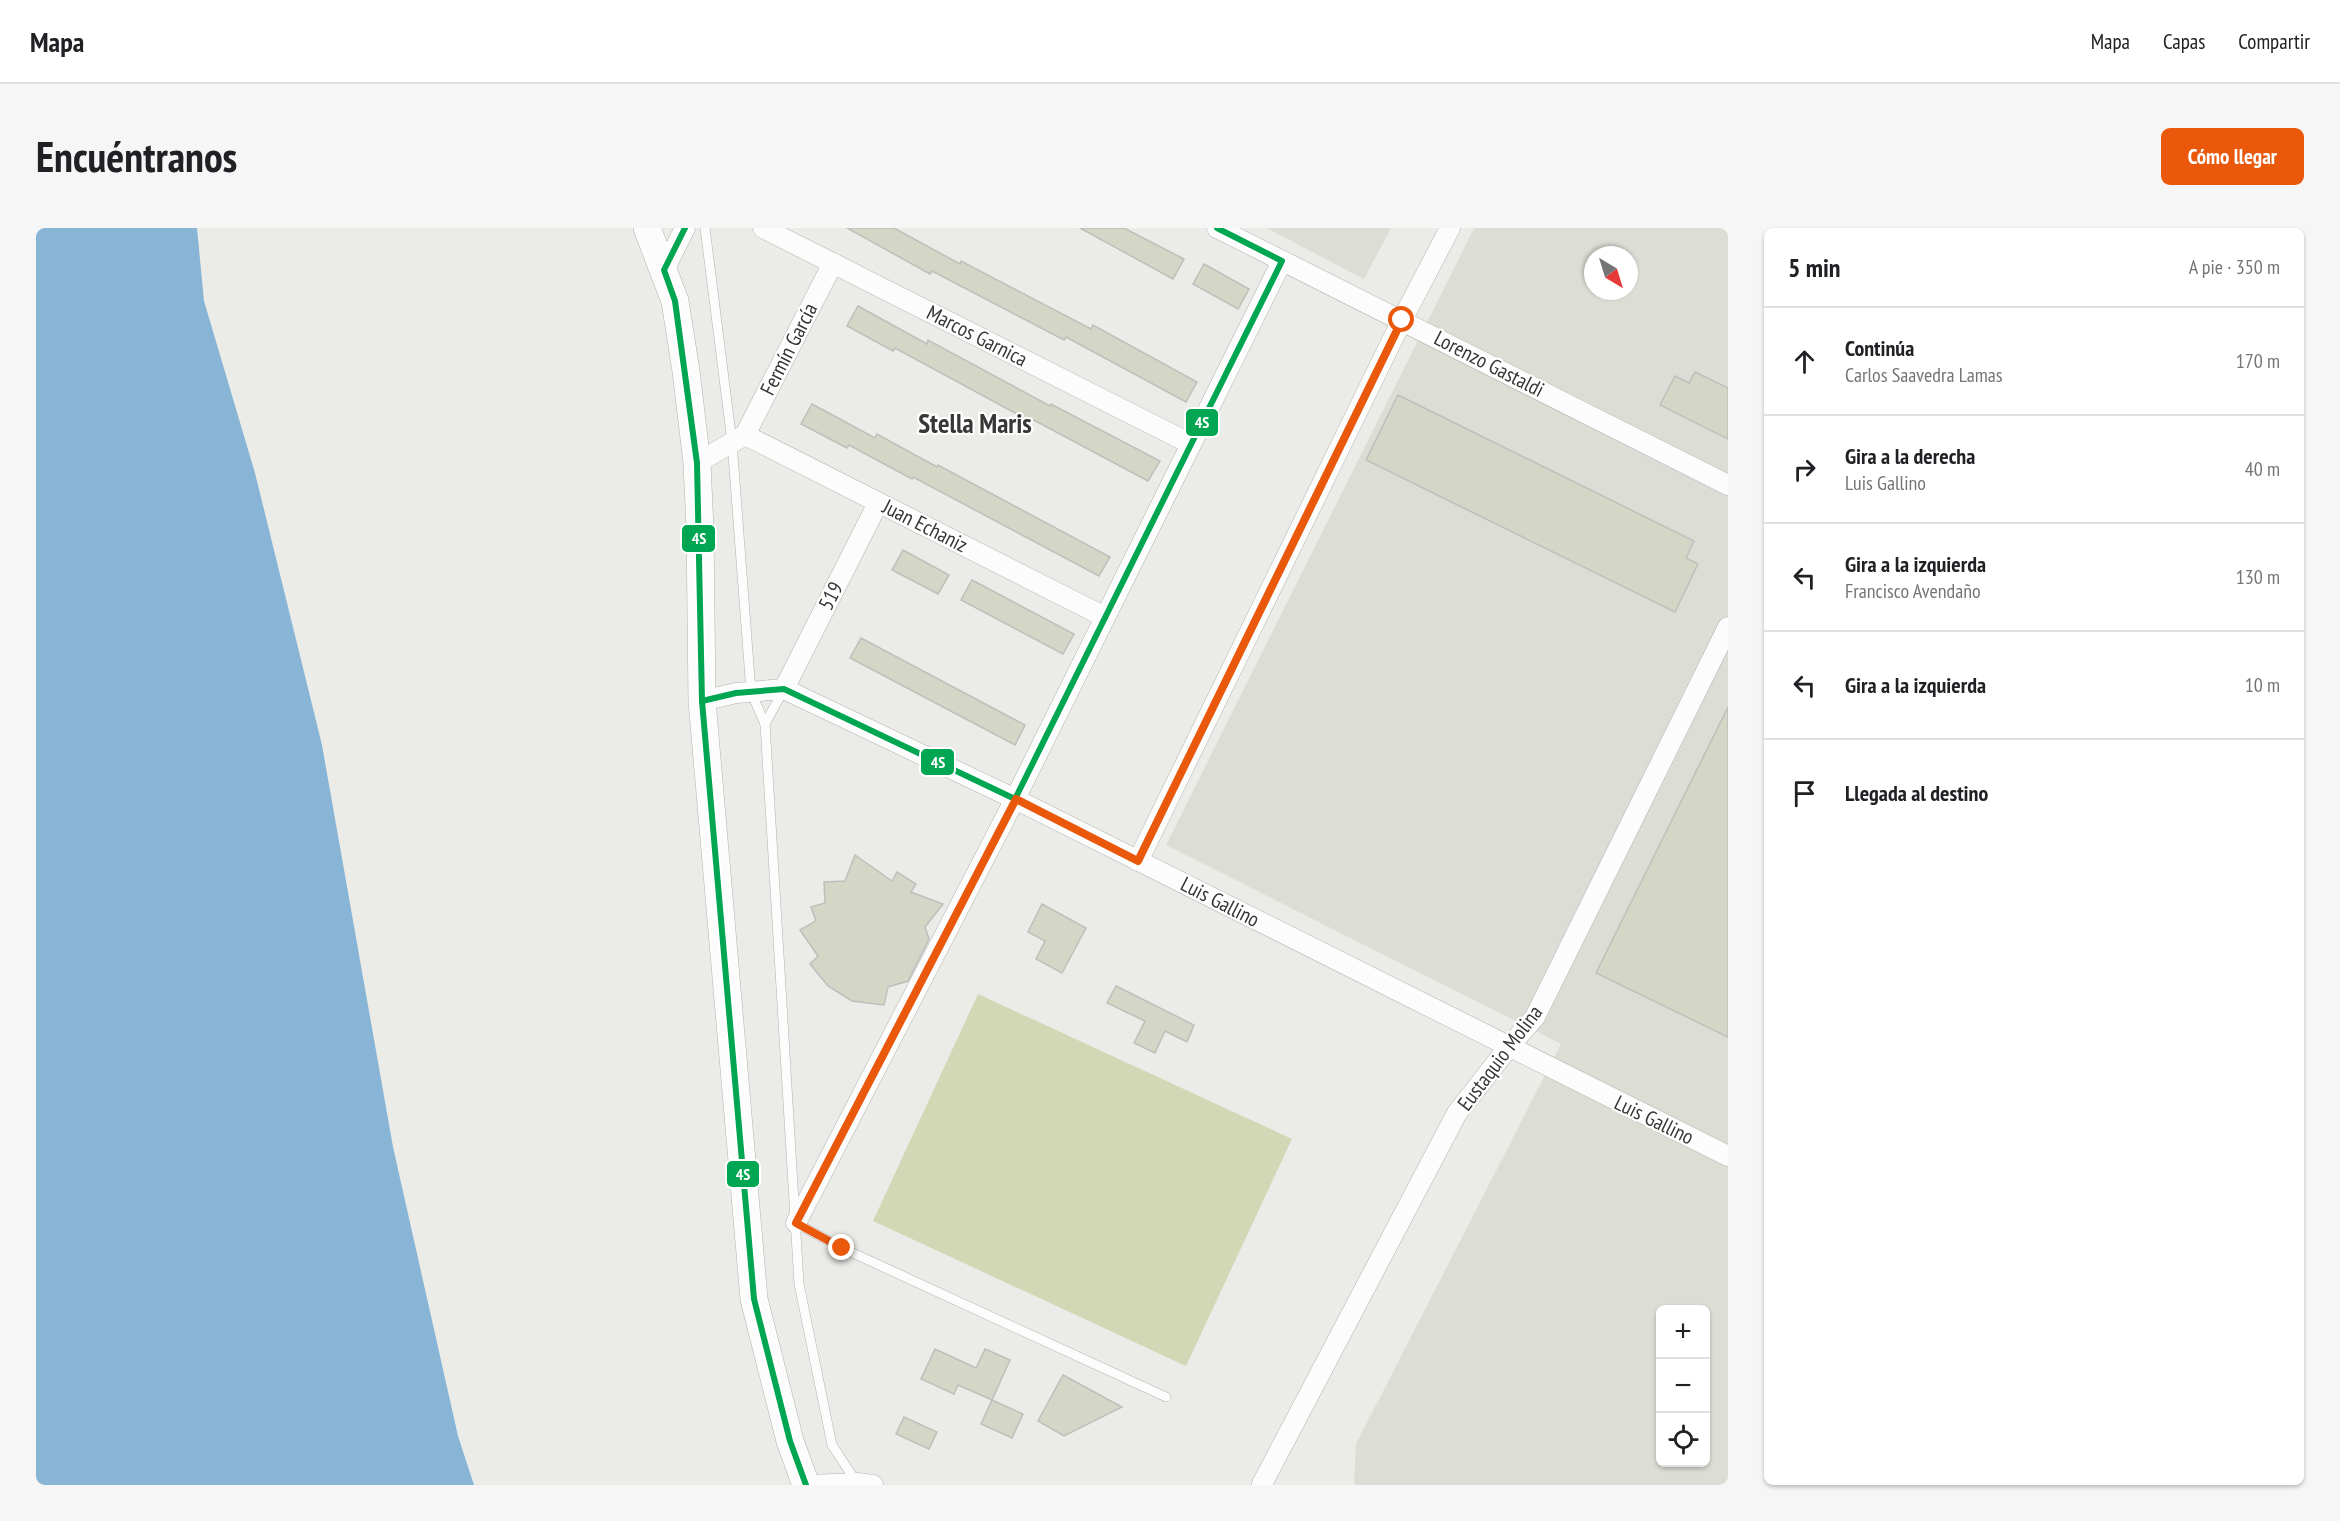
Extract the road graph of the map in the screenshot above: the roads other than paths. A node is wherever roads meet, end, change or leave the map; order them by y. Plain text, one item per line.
1 (647, 228) edge
2 (685, 228) edge
3 (705, 228) edge
4 (763, 228) edge
5 (1217, 228) edge
6 (1450, 228) edge
7 (1282, 261) junction
8 (832, 263) junction
9 (664, 270) junction
10 (1402, 320) junction
11 (738, 439) junction
12 (1191, 444) junction
13 (697, 463) junction
14 (1728, 485) edge
15 (879, 503) junction
16 (1105, 617) junction
17 (1728, 627) edge
18 (784, 689) junction
19 (751, 692) junction
20 (702, 701) junction
21 (765, 724) junction
22 (1016, 799) junction
23 (1138, 861) junction
24 (1508, 1048) junction
25 (1728, 1156) edge
26 (796, 1223) junction
27 (1166, 1397) dead end
28 (865, 1484) edge
29 (807, 1485) edge
30 (1262, 1485) edge

1 - 9 main road
2 - 9 street
3 - 11 lane
4 - 8 street, Marcos Garnica
5 - 7 street, Lorenzo Gastaldi
6 - 10 street
7 - 10 street, Lorenzo Gastaldi
7 - 12 street
8 - 11 street, Fermín García
8 - 12 street, Marcos Garnica
9 - 13 main road
10 - 14 street, Lorenzo Gastaldi
10 - 23 street
11 - 13 street
11 - 15 street, Juan Echaniz
11 - 19 lane
12 - 16 street
13 - 20 main road
15 - 16 street, Juan Echaniz
15 - 18 street, 519
16 - 22 street
17 - 24 street, Eustaquio Molina
18 - 19 street
18 - 21 lane
18 - 22 street, Luis Gallino
19 - 20 street
19 - 21 lane
20 - 29 main road
21 - 26 lane
22 - 23 street, Luis Gallino
22 - 26 street
23 - 24 street, Luis Gallino
24 - 25 street, Luis Gallino
24 - 30 street, Eustaquio Molina
26 - 27 lane
26 - 28 lane
28 - 29 street

